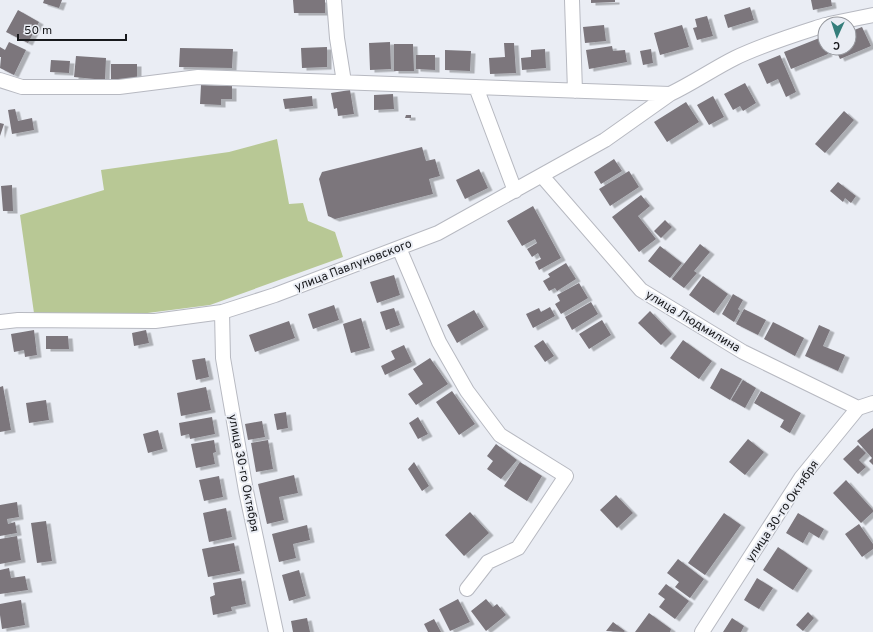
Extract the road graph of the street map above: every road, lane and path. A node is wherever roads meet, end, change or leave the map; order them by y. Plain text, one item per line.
1 (334, 0) edge
2 (572, 0) edge
3 (873, 15) edge
4 (857, 18) edge
5 (817, 28) edge
6 (0, 80) edge
7 (344, 82) junction
8 (476, 87) junction
9 (575, 91) junction
10 (670, 94) junction
11 (542, 176) junction
12 (515, 191) junction
13 (399, 248) junction
14 (222, 312) junction
15 (0, 322) edge
16 (873, 403) edge
17 (858, 408) junction
18 (467, 589) dead end
19 (276, 632) edge
20 (702, 632) edge

1 - 7 street
2 - 9 street
3 - 4 street
5 - 10 street, улица Павлуновского
6 - 7 street, улица Павлуновского
7 - 8 street, улица Павлуновского
8 - 9 street, улица Павлуновского
8 - 12 street
9 - 10 street, улица Павлуновского
10 - 11 street, улица Павлуновского
11 - 12 street, улица Павлуновского
11 - 17 street, улица Людмилина
12 - 13 street, улица Павлуновского
13 - 14 street, улица Павлуновского
13 - 18 street
14 - 15 street, улица Павлуновского
14 - 19 street, улица 30-го Октября
16 - 17 street
17 - 20 street, улица 30-го Октября

